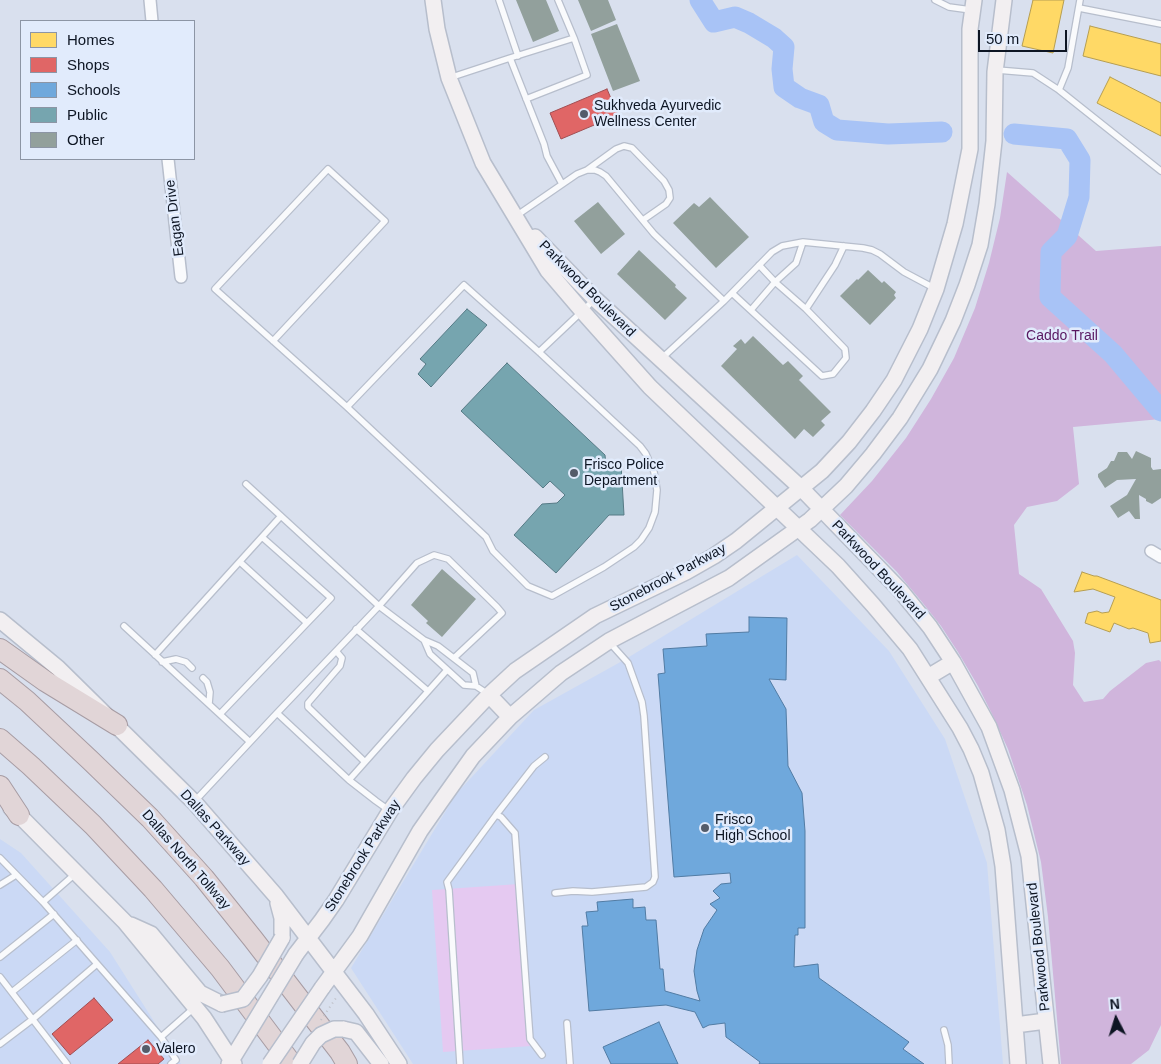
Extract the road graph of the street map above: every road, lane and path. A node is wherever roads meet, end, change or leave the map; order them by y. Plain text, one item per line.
1 (150, 0) edge
2 (433, 0) edge
3 (499, 0) edge
4 (558, 0) edge
5 (935, 0) edge
6 (1004, 0) edge
7 (1080, 0) edge
8 (973, 5) edge
9 (1079, 8) junction
10 (152, 20) edge
11 (1161, 24) edge
12 (574, 38) junction
13 (518, 56) junction
14 (510, 58) junction
15 (995, 70) junction
16 (449, 78) junction
17 (1059, 90) junction
18 (526, 98) junction
19 (168, 160) edge
20 (587, 170) junction
21 (1161, 171) edge
22 (562, 184) junction
23 (514, 217) junction
24 (644, 220) junction
25 (803, 242) junction
26 (844, 246) junction
27 (759, 265) junction
28 (182, 277) dead end
29 (775, 282) junction
30 (936, 289) junction
31 (732, 293) junction
32 (594, 299) junction
33 (961, 300) junction
34 (724, 301) junction
35 (806, 309) junction
36 (751, 310) junction
37 (583, 312) junction
38 (272, 341) junction
39 (540, 352) junction
40 (660, 360) junction
41 (346, 408) junction
42 (246, 484) dead end
43 (801, 488) junction
44 (777, 509) junction
45 (822, 510) junction
46 (281, 516) junction
47 (798, 529) junction
48 (262, 537) junction
49 (240, 562) junction
50 (379, 606) junction
51 (0, 620) edge
52 (308, 623) junction
53 (124, 626) dead end
54 (356, 629) junction
55 (424, 640) junction
56 (609, 641) junction
57 (0, 649) edge
58 (336, 651) junction
59 (156, 655) junction
60 (454, 658) junction
61 (162, 662) junction
62 (953, 662) junction
63 (192, 668) dead end
64 (447, 670) junction
65 (928, 677) junction
66 (203, 678) dead end
67 (0, 679) edge
68 (476, 686) junction
69 (428, 691) junction
70 (490, 695) junction
71 (209, 704) junction
72 (277, 713) junction
73 (220, 714) junction
74 (510, 717) junction
75 (117, 725) junction
76 (0, 739) edge
77 (250, 742) junction
78 (544, 757) dead end
79 (365, 762) junction
80 (349, 780) junction
81 (0, 786) edge
82 (0, 799) edge
83 (194, 802) junction
84 (390, 811) junction
85 (19, 815) junction
86 (496, 815) junction
87 (0, 858) edge
88 (77, 873) junction
89 (16, 875) junction
90 (0, 885) edge
91 (555, 893) dead end
92 (276, 896) junction
93 (43, 902) junction
94 (54, 914) junction
95 (125, 922) junction
96 (308, 938) junction
97 (77, 940) junction
98 (0, 957) edge
99 (97, 964) junction
100 (334, 972) junction
101 (0, 977) edge
102 (12, 992) junction
103 (195, 1007) junction
104 (33, 1019) junction
105 (1046, 1021) junction
106 (567, 1022) dead end
107 (1015, 1025) junction
108 (944, 1030) dead end
109 (161, 1037) junction
110 (0, 1044) edge
111 (542, 1055) dead end
112 (232, 1063) edge
113 (67, 1064) edge
114 (171, 1064) edge
115 (270, 1064) edge
116 (292, 1064) edge
117 (300, 1064) edge
118 (347, 1064) edge
119 (381, 1064) edge
120 (399, 1064) edge
121 (460, 1064) edge
122 (570, 1064) edge
123 (949, 1064) edge
124 (1018, 1064) edge
125 (1051, 1064) edge

1 - 10 street
2 - 16 main road, Parkwood Boulevard
3 - 13 lane
4 - 12 lane
5 - 8 lane
6 - 15 main road, Stonebrook Parkway
7 - 9 lane
8 - 30 main road, Stonebrook Parkway
9 - 11 lane
9 - 17 lane
12 - 13 lane
12 - 18 lane
13 - 14 lane
14 - 16 lane
14 - 18 lane
15 - 17 lane
15 - 33 main road, Stonebrook Parkway
16 - 23 main road, Parkwood Boulevard
17 - 21 lane
18 - 22 lane
19 - 28 street, Eagan Drive
20 - 22 lane
20 - 24 lane
20 - 24 lane
22 - 23 lane
23 - 32 main road, Parkwood Boulevard
23 - 37 main road, Parkwood Boulevard
24 - 34 lane
25 - 26 lane
25 - 27 lane
25 - 29 lane
26 - 30 lane
26 - 35 lane
27 - 29 lane
27 - 31 lane
29 - 35 lane
29 - 36 lane
30 - 33 main road
30 - 43 main road, Stonebrook Parkway
31 - 34 lane
31 - 36 lane
32 - 37 lane
32 - 40 main road, Parkwood Boulevard
33 - 45 main road, Stonebrook Parkway
34 - 40 lane
35 - 36 lane
37 - 39 lane
37 - 44 main road, Parkwood Boulevard
38 - 38 lane
38 - 41 lane
39 - 41 lane
39 - 41 lane
40 - 43 main road, Parkwood Boulevard
42 - 46 lane
43 - 44 main road, Stonebrook Parkway
43 - 45 main road, Parkwood Boulevard
44 - 47 main road, Parkwood Boulevard
44 - 70 main road, Stonebrook Parkway
45 - 47 main road, Stonebrook Parkway
45 - 62 main road, Parkwood Boulevard
46 - 48 lane
46 - 50 lane
47 - 56 main road, Stonebrook Parkway
47 - 65 main road, Parkwood Boulevard
48 - 49 lane
48 - 52 lane
49 - 52 lane
49 - 59 lane
50 - 54 lane
50 - 55 lane
50 - 60 lane
51 - 75 main road, Dallas Parkway
52 - 73 lane
53 - 59 lane
54 - 58 lane
54 - 69 lane
55 - 60 lane
55 - 64 lane
56 - 74 main road, Stonebrook Parkway
56 - 91 lane
57 - 75 highway
58 - 72 lane
58 - 79 lane
59 - 61 lane
60 - 68 lane
61 - 63 lane
61 - 71 lane
62 - 65 main road
62 - 105 main road, Parkwood Boulevard
64 - 68 lane
64 - 69 lane
65 - 107 main road, Parkwood Boulevard
66 - 71 lane
67 - 118 highway, Dallas North Tollway
68 - 70 lane
69 - 79 lane
70 - 74 main road
70 - 84 main road, Stonebrook Parkway
71 - 73 lane
72 - 77 lane
72 - 80 lane
73 - 77 lane
74 - 100 main road, Stonebrook Parkway
75 - 83 main road, Dallas Parkway
76 - 116 highway
77 - 83 lane
78 - 86 lane
79 - 80 lane
80 - 84 lane
81 - 85 highway
82 - 85 main road
83 - 92 main road, Dallas Parkway
84 - 96 main road, Stonebrook Parkway
85 - 88 main road
86 - 111 lane
86 - 121 lane
87 - 89 lane
88 - 93 lane
88 - 95 main road
89 - 90 lane
89 - 93 lane
92 - 95 main road, bridge
92 - 96 main road, Dallas Parkway
93 - 94 lane
94 - 97 lane
94 - 98 lane
95 - 103 main road
96 - 100 main road, Dallas Parkway
96 - 112 main road, Stonebrook Parkway, bridge
97 - 99 lane
97 - 102 lane
99 - 104 lane
99 - 109 lane
100 - 115 main road, Stonebrook Parkway, bridge
100 - 120 main road, Dallas Parkway
101 - 102 lane
102 - 104 lane
103 - 109 lane
103 - 112 main road
104 - 110 lane
104 - 113 lane
105 - 107 main road
105 - 125 main road, Parkwood Boulevard
106 - 122 lane
107 - 124 main road, Parkwood Boulevard
108 - 123 lane
109 - 114 lane
117 - 119 main road, bridge

